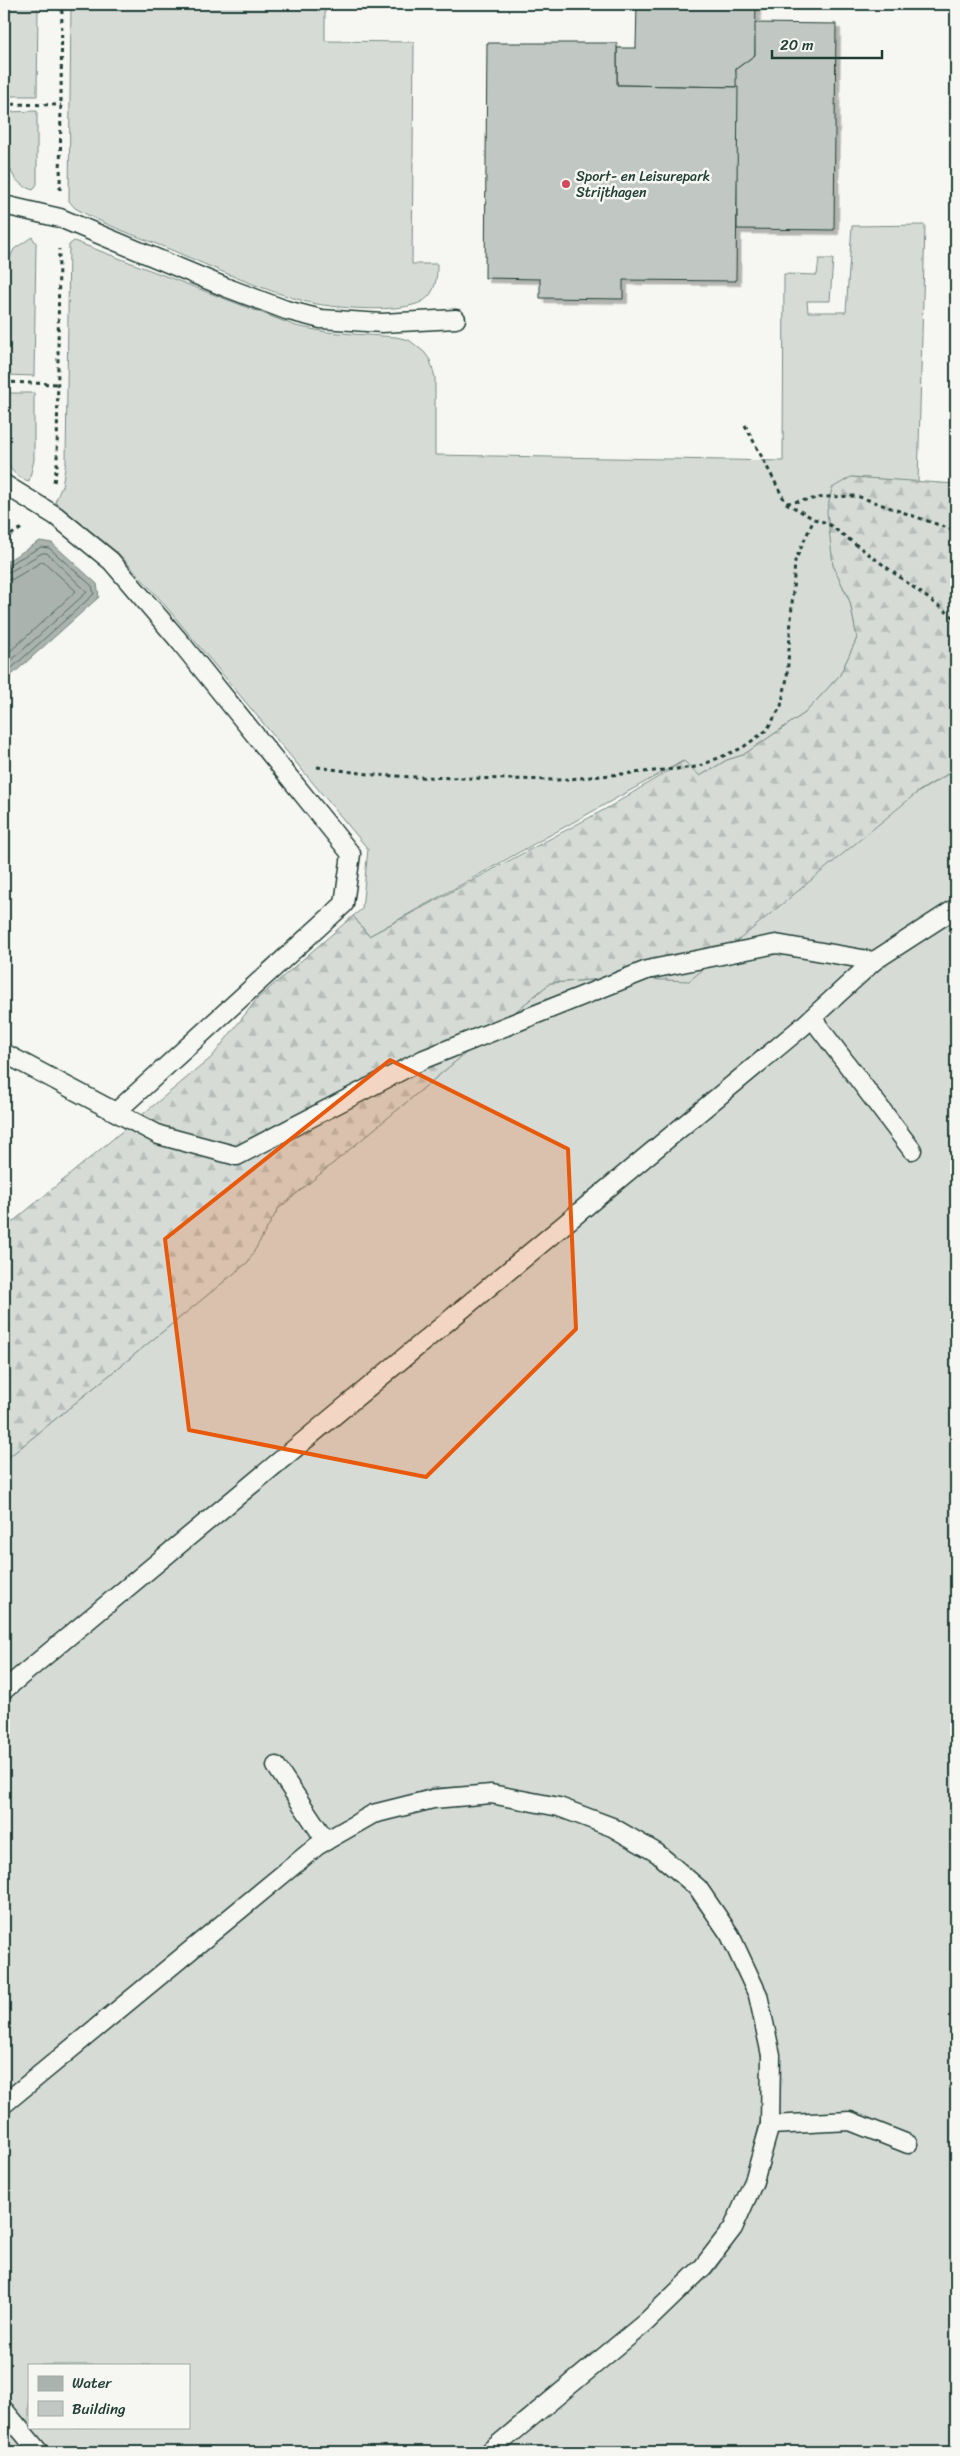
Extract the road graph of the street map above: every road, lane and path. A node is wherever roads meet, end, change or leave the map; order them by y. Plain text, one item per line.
1 (62, 4) edge
2 (4, 104) edge
3 (61, 105) junction
4 (4, 205) edge
5 (60, 218) junction
6 (456, 319) dead end
7 (4, 382) edge
8 (58, 384) junction
9 (745, 425) dead end
10 (4, 484) edge
11 (786, 503) junction
12 (42, 506) junction
13 (814, 519) junction
14 (956, 531) edge
15 (4, 540) edge
16 (956, 619) edge
17 (279, 764) junction
18 (956, 908) edge
19 (874, 961) junction
20 (812, 1018) junction
21 (4, 1053) edge
22 (116, 1112) junction
23 (912, 1150) dead end
24 (4, 1690) edge
25 (276, 1766) dead end
26 (326, 1841) junction
27 (4, 2104) edge
28 (770, 2124) junction
29 (908, 2144) dead end
30 (4, 2410) edge
31 (39, 2452) edge
32 (489, 2452) edge

1 - 3 path
2 - 3 path
3 - 5 path
4 - 5 lane
5 - 6 lane
5 - 8 path
7 - 8 path
8 - 12 path
9 - 11 path
10 - 12 lane
11 - 13 path
11 - 14 path
12 - 15 path
12 - 17 lane
13 - 16 path
13 - 17 path
17 - 22 lane
18 - 19 lane
19 - 20 lane
19 - 22 lane
20 - 23 lane
20 - 24 lane
21 - 22 lane
25 - 26 lane
26 - 27 lane
26 - 28 lane
28 - 29 lane
28 - 32 lane
30 - 31 lane

